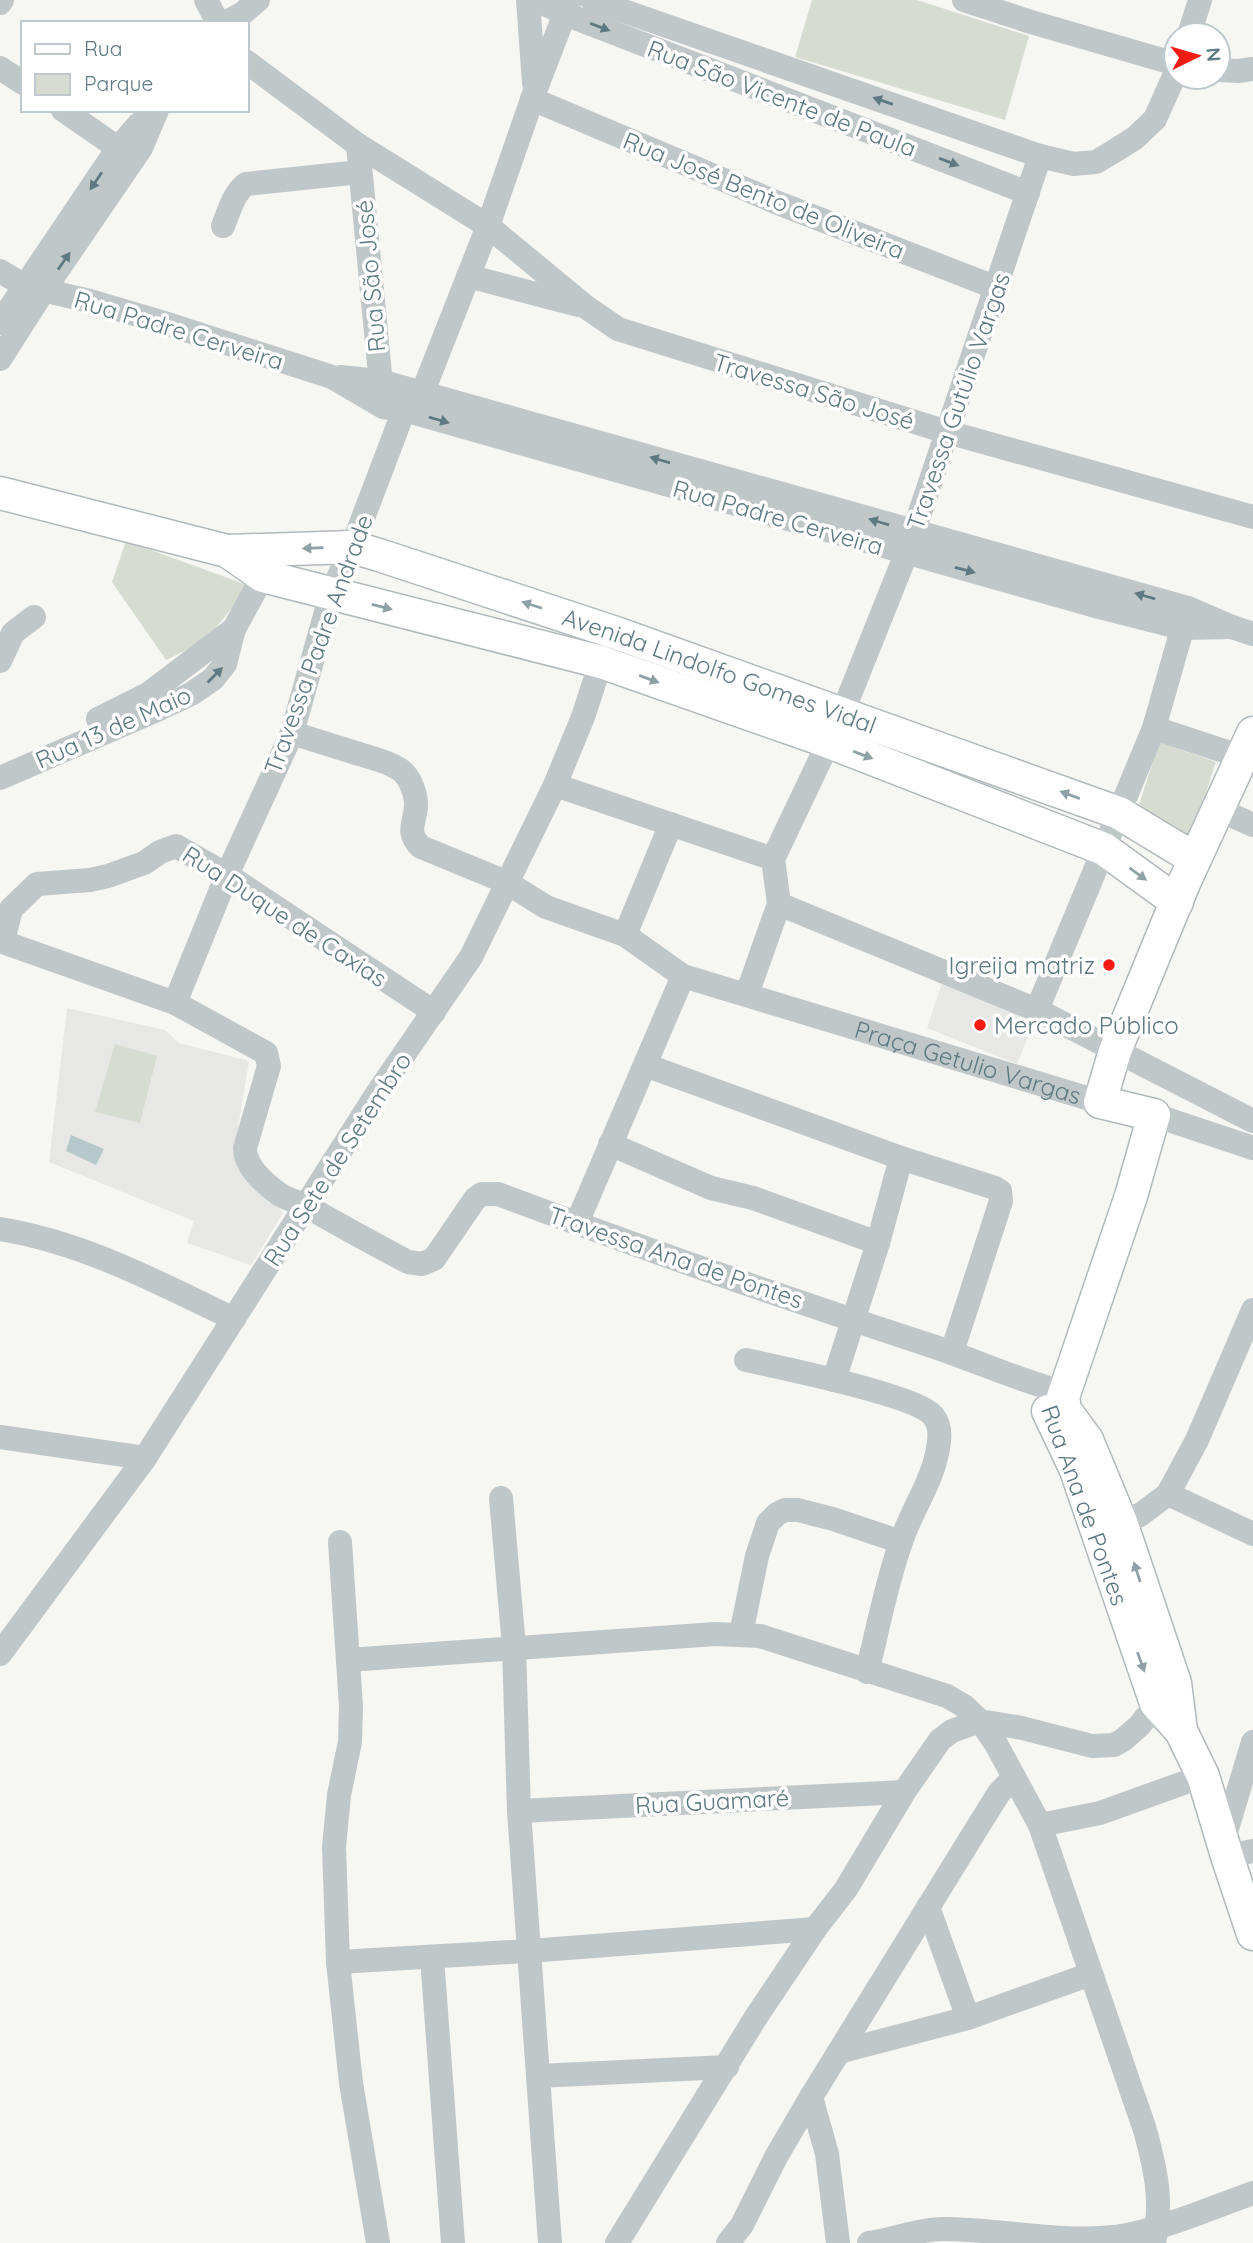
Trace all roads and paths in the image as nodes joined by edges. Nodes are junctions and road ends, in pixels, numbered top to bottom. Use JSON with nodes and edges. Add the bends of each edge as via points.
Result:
{"nodes":[{"id":1,"x":206,"y":0,"type":"edge"},
{"id":2,"x":258,"y":0,"type":"edge"},
{"id":3,"x":528,"y":0,"type":"edge"},
{"id":4,"x":537,"y":0,"type":"edge"},
{"id":5,"x":592,"y":0,"type":"edge"},
{"id":6,"x":964,"y":0,"type":"edge"},
{"id":7,"x":1200,"y":0,"type":"edge"},
{"id":8,"x":568,"y":7,"type":"edge"},
{"id":9,"x":217,"y":21,"type":"edge"},
{"id":10,"x":229,"y":21,"type":"edge"},
{"id":11,"x":1193,"y":21,"type":"edge"},
{"id":12,"x":1162,"y":60,"type":"edge"},
{"id":13,"x":248,"y":63,"type":"edge"},
{"id":14,"x":0,"y":68,"type":"edge"},
{"id":15,"x":1253,"y":69,"type":"edge"},
{"id":16,"x":1232,"y":70,"type":"edge"},
{"id":17,"x":21,"y":82,"type":"edge"},
{"id":18,"x":1168,"y":91,"type":"edge"},
{"id":19,"x":533,"y":95,"type":"junction"},
{"id":20,"x":66,"y":112,"type":"edge"},
{"id":21,"x":156,"y":112,"type":"edge"},
{"id":22,"x":157,"y":112,"type":"edge"},
{"id":23,"x":358,"y":145,"type":"junction"},
{"id":24,"x":118,"y":148,"type":"junction"},
{"id":25,"x":1040,"y":156,"type":"junction"},
{"id":26,"x":360,"y":172,"type":"junction"},
{"id":27,"x":1028,"y":193,"type":"junction"},
{"id":28,"x":223,"y":226,"type":"dead end"},
{"id":29,"x":488,"y":226,"type":"junction"},
{"id":30,"x":0,"y":271,"type":"edge"},
{"id":31,"x":468,"y":276,"type":"junction"},
{"id":32,"x":35,"y":288,"type":"junction"},
{"id":33,"x":997,"y":288,"type":"junction"},
{"id":34,"x":586,"y":307,"type":"junction"},
{"id":35,"x":0,"y":323,"type":"edge"},
{"id":36,"x":0,"y":359,"type":"edge"},
{"id":37,"x":332,"y":377,"type":"junction"},
{"id":38,"x":380,"y":381,"type":"junction"},
{"id":39,"x":403,"y":404,"type":"junction"},
{"id":40,"x":947,"y":432,"type":"junction"},
{"id":41,"x":0,"y":493,"type":"edge"},
{"id":42,"x":1253,"y":517,"type":"edge"},
{"id":43,"x":910,"y":543,"type":"junction"},
{"id":44,"x":352,"y":547,"type":"junction"},
{"id":45,"x":227,"y":551,"type":"junction"},
{"id":46,"x":263,"y":576,"type":"junction"},
{"id":47,"x":331,"y":594,"type":"junction"},
{"id":48,"x":34,"y":617,"type":"dead end"},
{"id":49,"x":1185,"y":618,"type":"junction"},
{"id":50,"x":1243,"y":630,"type":"edge"},
{"id":51,"x":616,"y":633,"type":"junction"},
{"id":52,"x":0,"y":661,"type":"edge"},
{"id":53,"x":601,"y":662,"type":"junction"},
{"id":54,"x":152,"y":702,"type":"junction"},
{"id":55,"x":842,"y":714,"type":"junction"},
{"id":56,"x":1154,"y":728,"type":"junction"},
{"id":57,"x":292,"y":733,"type":"junction"},
{"id":58,"x":829,"y":742,"type":"junction"},
{"id":59,"x":1247,"y":745,"type":"edge"},
{"id":60,"x":0,"y":761,"type":"edge"},
{"id":61,"x":0,"y":778,"type":"edge"},
{"id":62,"x":555,"y":785,"type":"junction"},
{"id":63,"x":1219,"y":809,"type":"junction"},
{"id":64,"x":1119,"y":813,"type":"junction"},
{"id":65,"x":671,"y":824,"type":"junction"},
{"id":66,"x":1253,"y":825,"type":"edge"},
{"id":67,"x":1104,"y":849,"type":"junction"},
{"id":68,"x":773,"y":859,"type":"junction"},
{"id":69,"x":1195,"y":859,"type":"junction"},
{"id":70,"x":227,"y":875,"type":"junction"},
{"id":71,"x":506,"y":883,"type":"junction"},
{"id":72,"x":1177,"y":902,"type":"junction"},
{"id":73,"x":779,"y":904,"type":"junction"},
{"id":74,"x":625,"y":935,"type":"junction"},
{"id":75,"x":1,"y":941,"type":"edge"},
{"id":76,"x":684,"y":976,"type":"junction"},
{"id":77,"x":747,"y":994,"type":"junction"},
{"id":78,"x":175,"y":1003,"type":"junction"},
{"id":79,"x":1037,"y":1010,"type":"junction"},
{"id":80,"x":434,"y":1012,"type":"junction"},
{"id":81,"x":1115,"y":1051,"type":"junction"},
{"id":82,"x":645,"y":1065,"type":"junction"},
{"id":83,"x":1100,"y":1101,"type":"junction"},
{"id":84,"x":1145,"y":1113,"type":"junction"},
{"id":85,"x":1253,"y":1121,"type":"edge"},
{"id":86,"x":610,"y":1144,"type":"junction"},
{"id":87,"x":1253,"y":1149,"type":"edge"},
{"id":88,"x":901,"y":1158,"type":"junction"},
{"id":89,"x":314,"y":1211,"type":"junction"},
{"id":90,"x":577,"y":1223,"type":"junction"},
{"id":91,"x":0,"y":1229,"type":"edge"},
{"id":92,"x":877,"y":1242,"type":"junction"},
{"id":93,"x":1253,"y":1310,"type":"edge"},
{"id":94,"x":234,"y":1319,"type":"junction"},
{"id":95,"x":853,"y":1320,"type":"junction"},
{"id":96,"x":952,"y":1352,"type":"junction"},
{"id":97,"x":746,"y":1360,"type":"dead end"},
{"id":98,"x":834,"y":1380,"type":"junction"},
{"id":99,"x":1054,"y":1389,"type":"junction"},
{"id":100,"x":0,"y":1437,"type":"edge"},
{"id":101,"x":145,"y":1458,"type":"junction"},
{"id":102,"x":1168,"y":1494,"type":"junction"},
{"id":103,"x":500,"y":1498,"type":"dead end"},
{"id":104,"x":1108,"y":1526,"type":"junction"},
{"id":105,"x":1253,"y":1534,"type":"edge"},
{"id":106,"x":340,"y":1542,"type":"dead end"},
{"id":107,"x":901,"y":1542,"type":"junction"},
{"id":108,"x":741,"y":1634,"type":"junction"},
{"id":109,"x":3,"y":1644,"type":"edge"},
{"id":110,"x":514,"y":1647,"type":"junction"},
{"id":111,"x":348,"y":1660,"type":"junction"},
{"id":112,"x":867,"y":1672,"type":"junction"},
{"id":113,"x":1165,"y":1693,"type":"junction"},
{"id":114,"x":980,"y":1721,"type":"junction"},
{"id":115,"x":1253,"y":1742,"type":"edge"},
{"id":116,"x":1203,"y":1776,"type":"junction"},
{"id":117,"x":1014,"y":1777,"type":"junction"},
{"id":118,"x":904,"y":1792,"type":"junction"},
{"id":119,"x":1242,"y":1809,"type":"edge"},
{"id":120,"x":519,"y":1811,"type":"junction"},
{"id":121,"x":1040,"y":1825,"type":"junction"},
{"id":122,"x":1234,"y":1850,"type":"edge"},
{"id":123,"x":928,"y":1907,"type":"junction"},
{"id":124,"x":815,"y":1929,"type":"junction"},
{"id":125,"x":1253,"y":1934,"type":"edge"},
{"id":126,"x":529,"y":1951,"type":"junction"},
{"id":127,"x":432,"y":1956,"type":"junction"},
{"id":128,"x":338,"y":1962,"type":"junction"},
{"id":129,"x":1091,"y":1974,"type":"junction"},
{"id":130,"x":968,"y":2018,"type":"junction"},
{"id":131,"x":839,"y":2052,"type":"junction"},
{"id":132,"x":727,"y":2067,"type":"junction"},
{"id":133,"x":538,"y":2076,"type":"junction"},
{"id":134,"x":811,"y":2096,"type":"junction"},
{"id":135,"x":1253,"y":2193,"type":"edge"},
{"id":136,"x":1156,"y":2235,"type":"edge"},
{"id":137,"x":972,"y":2237,"type":"edge"},
{"id":138,"x":1115,"y":2240,"type":"edge"},
{"id":139,"x":737,"y":2242,"type":"edge"},
{"id":140,"x":378,"y":2243,"type":"edge"},
{"id":141,"x":453,"y":2243,"type":"edge"},
{"id":142,"x":550,"y":2243,"type":"edge"},
{"id":143,"x":617,"y":2243,"type":"edge"},
{"id":144,"x":838,"y":2243,"type":"edge"},
{"id":145,"x":869,"y":2243,"type":"edge"}],
"edges":[{"from":1,"to":9,"type":"street"},
{"from":2,"to":10,"type":"street"},
{"from":3,"to":19,"type":"street","name":"Travessa Padre Andrade"},
{"from":4,"to":8,"type":"street","name":"Rua São Vicente de Paula"},
{"from":25,"to":5,"type":"street","name":"Rua São Vicente de Paula","one_way":true},
{"from":6,"to":12,"type":"street"},
{"from":7,"to":11,"type":"street"},
{"from":8,"to":19,"type":"street","name":"Travessa Padre Andrade"},
{"from":8,"to":27,"type":"street","name":"Rua São Vicente de Paula","one_way":true},
{"from":13,"to":23,"type":"street","name":"Travessa São José"},
{"from":14,"to":17,"type":"street"},
{"from":15,"to":16,"type":"street"},
{"from":18,"to":25,"type":"street","name":"Rua São Vicente de Paula","via":[[1156,119],[1096,162],[1074,164]]},
{"from":19,"to":29,"type":"street","name":"Travessa Padre Andrade"},
{"from":19,"to":33,"type":"street","name":"Rua José Bento de Oliveira","via":[[778,203]]},
{"from":20,"to":24,"type":"street"},
{"from":21,"to":24,"type":"street"},
{"from":32,"to":22,"type":"street","one_way":true,"via":[[141,148]]},
{"from":23,"to":26,"type":"street","name":"Rua São José"},
{"from":23,"to":29,"type":"street","name":"Travessa São José"},
{"from":24,"to":32,"type":"street","one_way":true},
{"from":25,"to":27,"type":"street","name":"Travessa Gutúlio Vargas"},
{"from":26,"to":28,"type":"street","via":[[246,184],[234,198]]},
{"from":26,"to":38,"type":"street","name":"Rua São José"},
{"from":27,"to":33,"type":"street","name":"Travessa Gutúlio Vargas"},
{"from":29,"to":31,"type":"street","name":"Travessa Padre Andrade"},
{"from":29,"to":34,"type":"street","name":"Travessa São José"},
{"from":30,"to":32,"type":"street","name":"Rua Padre Cerveira"},
{"from":31,"to":34,"type":"street"},
{"from":31,"to":39,"type":"street","name":"Travessa Padre Andrade"},
{"from":32,"to":35,"type":"street"},
{"from":32,"to":36,"type":"street"},
{"from":32,"to":37,"type":"street","name":"Rua Padre Cerveira","via":[[161,322]]},
{"from":33,"to":40,"type":"street","name":"Travessa Gutúlio Vargas"},
{"from":34,"to":40,"type":"street","name":"Travessa São José","via":[[618,329],[643,338]]},
{"from":37,"to":38,"type":"street","name":"Rua Padre Cerveira"},
{"from":37,"to":39,"type":"street","name":"Rua Padre Cerveira"},
{"from":38,"to":39,"type":"street","name":"Rua São José"},
{"from":38,"to":39,"type":"street","name":"Rua Padre Cerveira"},
{"from":39,"to":43,"type":"street","name":"Rua Padre Cerveira"},
{"from":39,"to":44,"type":"street","name":"Travessa Padre Andrade"},
{"from":40,"to":42,"type":"street","name":"Travessa São José"},
{"from":40,"to":43,"type":"street","name":"Travessa Gutúlio Vargas"},
{"from":41,"to":45,"type":"main road","name":"Avenida Lindolfo Gomes Vidal"},
{"from":43,"to":49,"type":"street","name":"Rua Padre Cerveira"},
{"from":43,"to":55,"type":"street","name":"Travessa Gutúlio Vargas"},
{"from":44,"to":45,"type":"main road","name":"Avenida Lindolfo Gomes Vidal","one_way":true},
{"from":44,"to":47,"type":"street","name":"Travessa Padre Andrade"},
{"from":51,"to":44,"type":"main road","name":"Avenida Lindolfo Gomes Vidal","one_way":true},
{"from":45,"to":46,"type":"main road","name":"Avenida Lindolfo Gomes Vidal"},
{"from":46,"to":47,"type":"main road","name":"Avenida Lindolfo Gomes Vidal"},
{"from":46,"to":54,"type":"street","name":"Rua 13 de Maio","via":[[234,629]]},
{"from":47,"to":53,"type":"main road","name":"Avenida Lindolfo Gomes Vidal","one_way":true},
{"from":47,"to":57,"type":"street","name":"Travessa Padre Andrade"},
{"from":48,"to":52,"type":"street","via":[[13,633]]},
{"from":49,"to":50,"type":"street","name":"Rua Padre Cerveira"},
{"from":49,"to":56,"type":"street"},
{"from":51,"to":53,"type":"street","name":"Rua Sete de Setembro"},
{"from":51,"to":55,"type":"main road","name":"Avenida Lindolfo Gomes Vidal"},
{"from":53,"to":58,"type":"main road","name":"Avenida Lindolfo Gomes Vidal","one_way":true},
{"from":53,"to":62,"type":"street","name":"Rua Sete de Setembro"},
{"from":54,"to":60,"type":"street","name":"Rua 13 de Maio","via":[[110,714]]},
{"from":54,"to":61,"type":"street","name":"Rua 13 de Maio"},
{"from":55,"to":58,"type":"street","name":"Travessa Gutúlio Vargas"},
{"from":64,"to":55,"type":"main road","name":"Avenida Lindolfo Gomes Vidal","one_way":true},
{"from":56,"to":59,"type":"street"},
{"from":56,"to":64,"type":"street"},
{"from":57,"to":70,"type":"street","name":"Travessa Padre Andrade"},
{"from":57,"to":71,"type":"street","name":"Praça Getulio Vargas","via":[[401,770],[416,799],[411,832],[415,841]]},
{"from":58,"to":67,"type":"main road","name":"Avenida Lindolfo Gomes Vidal","one_way":true},
{"from":58,"to":68,"type":"street","name":"Travessa Gutúlio Vargas"},
{"from":59,"to":63,"type":"main road"},
{"from":62,"to":65,"type":"street"},
{"from":62,"to":71,"type":"street","name":"Rua Sete de Setembro"},
{"from":63,"to":66,"type":"street"},
{"from":63,"to":69,"type":"main road"},
{"from":64,"to":67,"type":"street"},
{"from":64,"to":69,"type":"main road","name":"Avenida Lindolfo Gomes Vidal"},
{"from":65,"to":68,"type":"street"},
{"from":65,"to":74,"type":"street"},
{"from":67,"to":72,"type":"main road","name":"Avenida Lindolfo Gomes Vidal","one_way":true},
{"from":67,"to":79,"type":"street"},
{"from":68,"to":73,"type":"street"},
{"from":69,"to":72,"type":"main road"},
{"from":70,"to":75,"type":"street","name":"Rua Duque de Caxias","via":[[176,846],[108,876],[37,884],[11,909]]},
{"from":70,"to":78,"type":"street","name":"Travessa Padre Andrade"},
{"from":70,"to":80,"type":"street","name":"Rua Duque de Caxias"},
{"from":71,"to":74,"type":"street","name":"Praça Getulio Vargas","via":[[546,907]]},
{"from":71,"to":80,"type":"street","name":"Rua Sete de Setembro","via":[[471,957]]},
{"from":72,"to":81,"type":"main road"},
{"from":73,"to":77,"type":"street"},
{"from":73,"to":79,"type":"street"},
{"from":74,"to":76,"type":"street","name":"Praça Getulio Vargas"},
{"from":75,"to":78,"type":"street"},
{"from":76,"to":77,"type":"street","name":"Praça Getulio Vargas"},
{"from":76,"to":82,"type":"street"},
{"from":77,"to":83,"type":"street","name":"Praça Getulio Vargas"},
{"from":78,"to":89,"type":"street","via":[[266,1053],[269,1066],[245,1154],[265,1183]]},
{"from":79,"to":81,"type":"street"},
{"from":80,"to":89,"type":"street","name":"Rua Sete de Setembro","via":[[378,1092]]},
{"from":81,"to":83,"type":"main road"},
{"from":81,"to":85,"type":"street"},
{"from":82,"to":86,"type":"street"},
{"from":82,"to":88,"type":"street"},
{"from":83,"to":84,"type":"main road","name":"Praça Getulio Vargas"},
{"from":84,"to":87,"type":"street","name":"Praça Getulio Vargas"},
{"from":84,"to":99,"type":"main road","name":"Rua Ana de Pontes","via":[[1131,1196]]},
{"from":86,"to":90,"type":"street"},
{"from":86,"to":92,"type":"street","via":[[711,1188]]},
{"from":88,"to":92,"type":"street"},
{"from":88,"to":96,"type":"street","via":[[1000,1191],[1001,1201]]},
{"from":89,"to":90,"type":"street","name":"Travessa Ana de Pontes","via":[[414,1264],[434,1259],[482,1194],[499,1194]]},
{"from":89,"to":94,"type":"street","name":"Rua Sete de Setembro"},
{"from":90,"to":95,"type":"street","name":"Travessa Ana de Pontes"},
{"from":91,"to":94,"type":"street","via":[[75,1248]]},
{"from":92,"to":95,"type":"street"},
{"from":93,"to":102,"type":"street","via":[[1197,1440]]},
{"from":94,"to":101,"type":"street","name":"Rua Sete de Setembro"},
{"from":95,"to":96,"type":"street","name":"Travessa Ana de Pontes"},
{"from":95,"to":98,"type":"street"},
{"from":96,"to":99,"type":"street","name":"Travessa Ana de Pontes"},
{"from":97,"to":98,"type":"street"},
{"from":98,"to":107,"type":"street","via":[[916,1404],[934,1416],[940,1430],[931,1472]]},
{"from":99,"to":104,"type":"main road","name":"Rua Ana de Pontes","via":[[1087,1440]]},
{"from":100,"to":101,"type":"street"},
{"from":101,"to":109,"type":"street","name":"Rua Sete de Setembro"},
{"from":102,"to":104,"type":"street","via":[[1140,1516]]},
{"from":102,"to":105,"type":"street"},
{"from":103,"to":110,"type":"street"},
{"from":104,"to":113,"type":"main road","name":"Rua Ana de Pontes"},
{"from":106,"to":111,"type":"street"},
{"from":107,"to":108,"type":"street","via":[[797,1510],[776,1514],[768,1523],[757,1556]]},
{"from":107,"to":112,"type":"street"},
{"from":108,"to":110,"type":"street"},
{"from":108,"to":112,"type":"street","via":[[760,1636]]},
{"from":110,"to":111,"type":"street"},
{"from":110,"to":120,"type":"street"},
{"from":111,"to":128,"type":"street","via":[[350,1742],[334,1847]]},
{"from":112,"to":114,"type":"street","via":[[947,1696]]},
{"from":113,"to":114,"type":"street","via":[[1139,1726],[1114,1745],[1085,1745]]},
{"from":113,"to":116,"type":"main road","name":"Rua Ana de Pontes"},
{"from":114,"to":117,"type":"street"},
{"from":114,"to":118,"type":"street","via":[[940,1740]]},
{"from":115,"to":119,"type":"street"},
{"from":116,"to":121,"type":"street","via":[[1100,1813]]},
{"from":116,"to":122,"type":"main road","name":"Rua Ana de Pontes"},
{"from":117,"to":121,"type":"street"},
{"from":117,"to":123,"type":"street","via":[[999,1793]]},
{"from":118,"to":120,"type":"street","name":"Rua Guamaré"},
{"from":118,"to":124,"type":"street","via":[[846,1889]]},
{"from":119,"to":122,"type":"street"},
{"from":120,"to":126,"type":"street"},
{"from":121,"to":129,"type":"street"},
{"from":122,"to":125,"type":"main road","name":"Rua Ana de Pontes"},
{"from":123,"to":130,"type":"street"},
{"from":123,"to":131,"type":"street"},
{"from":124,"to":126,"type":"street"},
{"from":124,"to":132,"type":"street"},
{"from":126,"to":127,"type":"street"},
{"from":126,"to":133,"type":"street"},
{"from":127,"to":128,"type":"street"},
{"from":127,"to":141,"type":"street"},
{"from":128,"to":140,"type":"street","via":[[351,2083]]},
{"from":129,"to":130,"type":"street"},
{"from":129,"to":136,"type":"street","via":[[1146,2130],[1160,2207]]},
{"from":130,"to":131,"type":"street"},
{"from":131,"to":134,"type":"street"},
{"from":132,"to":133,"type":"street"},
{"from":132,"to":143,"type":"street"},
{"from":133,"to":142,"type":"street"},
{"from":134,"to":139,"type":"street","via":[[776,2157]]},
{"from":134,"to":144,"type":"street","via":[[827,2154]]},
{"from":135,"to":136,"type":"street"},
{"from":136,"to":138,"type":"street"},
{"from":137,"to":138,"type":"street"},
{"from":137,"to":145,"type":"street","via":[[940,2229]]}]}
